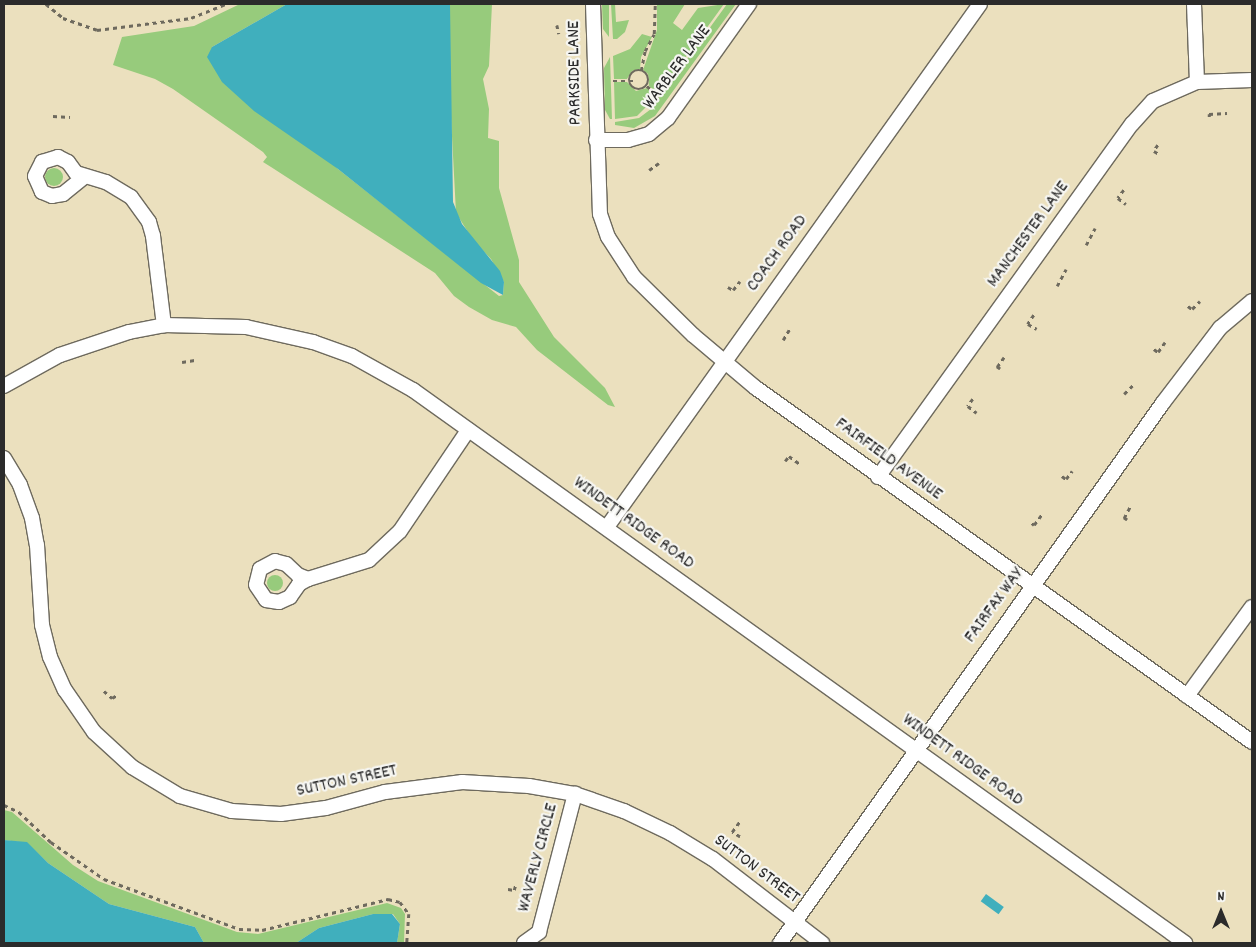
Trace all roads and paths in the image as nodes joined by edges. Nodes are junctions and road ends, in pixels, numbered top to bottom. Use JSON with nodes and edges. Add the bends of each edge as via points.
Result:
{"nodes":[{"id":1,"x":46,"y":4,"type":"edge"},
{"id":2,"x":225,"y":4,"type":"edge"},
{"id":3,"x":593,"y":4,"type":"edge"},
{"id":4,"x":655,"y":4,"type":"edge"},
{"id":5,"x":749,"y":4,"type":"edge"},
{"id":6,"x":980,"y":4,"type":"edge"},
{"id":7,"x":1194,"y":4,"type":"edge"},
{"id":8,"x":557,"y":25,"type":"dead end"},
{"id":9,"x":558,"y":34,"type":"dead end"},
{"id":10,"x":641,"y":71,"type":"junction"},
{"id":11,"x":1252,"y":80,"type":"edge"},
{"id":12,"x":612,"y":81,"type":"dead end"},
{"id":13,"x":629,"y":81,"type":"junction"},
{"id":14,"x":634,"y":81,"type":"dead end"},
{"id":15,"x":1197,"y":82,"type":"junction"},
{"id":16,"x":647,"y":86,"type":"junction"},
{"id":17,"x":659,"y":96,"type":"dead end"},
{"id":18,"x":1226,"y":113,"type":"dead end"},
{"id":19,"x":53,"y":116,"type":"dead end"},
{"id":20,"x":70,"y":117,"type":"dead end"},
{"id":21,"x":1209,"y":117,"type":"dead end"},
{"id":22,"x":596,"y":140,"type":"junction"},
{"id":23,"x":1158,"y":145,"type":"dead end"},
{"id":24,"x":1159,"y":154,"type":"dead end"},
{"id":25,"x":659,"y":163,"type":"dead end"},
{"id":26,"x":649,"y":170,"type":"dead end"},
{"id":27,"x":84,"y":177,"type":"dead end"},
{"id":28,"x":1124,"y":190,"type":"dead end"},
{"id":29,"x":1126,"y":204,"type":"dead end"},
{"id":30,"x":1095,"y":228,"type":"dead end"},
{"id":31,"x":1086,"y":245,"type":"dead end"},
{"id":32,"x":1066,"y":269,"type":"dead end"},
{"id":33,"x":740,"y":281,"type":"dead end"},
{"id":34,"x":728,"y":286,"type":"dead end"},
{"id":35,"x":1057,"y":286,"type":"dead end"},
{"id":36,"x":1200,"y":301,"type":"dead end"},
{"id":37,"x":1252,"y":301,"type":"edge"},
{"id":38,"x":1188,"y":306,"type":"dead end"},
{"id":39,"x":1034,"y":315,"type":"dead end"},
{"id":40,"x":164,"y":325,"type":"junction"},
{"id":41,"x":1037,"y":329,"type":"dead end"},
{"id":42,"x":789,"y":330,"type":"dead end"},
{"id":43,"x":783,"y":340,"type":"dead end"},
{"id":44,"x":1165,"y":342,"type":"dead end"},
{"id":45,"x":1154,"y":349,"type":"dead end"},
{"id":46,"x":1004,"y":357,"type":"dead end"},
{"id":47,"x":195,"y":360,"type":"dead end"},
{"id":48,"x":182,"y":362,"type":"dead end"},
{"id":49,"x":724,"y":362,"type":"junction"},
{"id":50,"x":1000,"y":369,"type":"dead end"},
{"id":51,"x":1133,"y":385,"type":"dead end"},
{"id":52,"x":4,"y":386,"type":"edge"},
{"id":53,"x":1124,"y":394,"type":"dead end"},
{"id":54,"x":973,"y":398,"type":"dead end"},
{"id":55,"x":977,"y":413,"type":"dead end"},
{"id":56,"x":468,"y":430,"type":"junction"},
{"id":57,"x":4,"y":458,"type":"edge"},
{"id":58,"x":785,"y":461,"type":"dead end"},
{"id":59,"x":800,"y":464,"type":"dead end"},
{"id":60,"x":1072,"y":472,"type":"dead end"},
{"id":61,"x":1062,"y":476,"type":"dead end"},
{"id":62,"x":878,"y":477,"type":"junction"},
{"id":63,"x":1131,"y":505,"type":"dead end"},
{"id":64,"x":1042,"y":514,"type":"dead end"},
{"id":65,"x":1127,"y":520,"type":"dead end"},
{"id":66,"x":1032,"y":523,"type":"dead end"},
{"id":67,"x":607,"y":527,"type":"junction"},
{"id":68,"x":308,"y":579,"type":"dead end"},
{"id":69,"x":1032,"y":587,"type":"junction"},
{"id":70,"x":1252,"y":607,"type":"edge"},
{"id":71,"x":104,"y":691,"type":"dead end"},
{"id":72,"x":117,"y":695,"type":"dead end"},
{"id":73,"x":1188,"y":696,"type":"junction"},
{"id":74,"x":1252,"y":742,"type":"edge"},
{"id":75,"x":915,"y":750,"type":"junction"},
{"id":76,"x":575,"y":794,"type":"junction"},
{"id":77,"x":4,"y":805,"type":"edge"},
{"id":78,"x":740,"y":821,"type":"dead end"},
{"id":79,"x":740,"y":837,"type":"dead end"},
{"id":80,"x":516,"y":882,"type":"dead end"},
{"id":81,"x":508,"y":889,"type":"dead end"},
{"id":82,"x":793,"y":921,"type":"junction"},
{"id":83,"x":540,"y":938,"type":"edge"},
{"id":84,"x":407,"y":943,"type":"edge"},
{"id":85,"x":524,"y":943,"type":"edge"},
{"id":86,"x":780,"y":943,"type":"edge"},
{"id":87,"x":822,"y":943,"type":"edge"},
{"id":88,"x":1185,"y":943,"type":"edge"}],
"edges":[{"from":1,"to":2,"type":"path","via":[[63,18],[96,30],[191,18]]},
{"from":3,"to":22,"type":"street","name":"PARKSIDE LANE"},
{"from":4,"to":10,"type":"path","via":[[657,22]]},
{"from":5,"to":22,"type":"street","name":"WARBLER LANE","via":[[668,118],[649,134],[628,140]]},
{"from":6,"to":49,"type":"street","name":"COACH ROAD"},
{"from":7,"to":15,"type":"street"},
{"from":8,"to":9,"type":"path"},
{"from":10,"to":13,"type":"path","via":[[632,73]]},
{"from":10,"to":16,"type":"path","via":[[648,79]]},
{"from":11,"to":15,"type":"street","name":"MANCHESTER LANE"},
{"from":12,"to":13,"type":"path"},
{"from":13,"to":14,"type":"path"},
{"from":13,"to":16,"type":"path","via":[[634,89]]},
{"from":15,"to":62,"type":"street","name":"MANCHESTER LANE","via":[[1152,101],[1132,124]]},
{"from":16,"to":17,"type":"path"},
{"from":18,"to":21,"type":"path","via":[[1209,114]]},
{"from":19,"to":20,"type":"path"},
{"from":22,"to":49,"type":"street","name":"FAIRFIELD AVENUE","via":[[600,214],[619,258],[692,335]]},
{"from":23,"to":24,"type":"path","via":[[1154,150]]},
{"from":25,"to":26,"type":"path"},
{"from":27,"to":40,"type":"street","via":[[120,188],[131,197],[149,222]]},
{"from":28,"to":29,"type":"path","via":[[1118,198]]},
{"from":30,"to":31,"type":"path"},
{"from":32,"to":35,"type":"path"},
{"from":33,"to":34,"type":"path","via":[[734,290]]},
{"from":36,"to":38,"type":"path","via":[[1192,309]]},
{"from":37,"to":69,"type":"street","name":"FAIRFAX WAY","via":[[1220,328],[1193,362]]},
{"from":39,"to":41,"type":"path","via":[[1028,324]]},
{"from":40,"to":52,"type":"street","name":"WINDETT RIDGE ROAD","via":[[129,332],[60,355]]},
{"from":40,"to":56,"type":"street","name":"WINDETT RIDGE ROAD","via":[[246,327],[313,342],[383,371]]},
{"from":42,"to":43,"type":"path"},
{"from":44,"to":45,"type":"path","via":[[1158,352]]},
{"from":46,"to":50,"type":"path","via":[[997,367]]},
{"from":47,"to":48,"type":"path"},
{"from":49,"to":62,"type":"street","name":"FAIRFIELD AVENUE"},
{"from":49,"to":67,"type":"street","name":"COACH ROAD"},
{"from":51,"to":53,"type":"path"},
{"from":54,"to":55,"type":"path","via":[[968,406]]},
{"from":56,"to":67,"type":"street","name":"WINDETT RIDGE ROAD"},
{"from":56,"to":68,"type":"street","via":[[394,537],[369,560]]},
{"from":57,"to":76,"type":"street","name":"SUTTON STREET","via":[[20,484],[32,518],[42,625],[50,657],[65,690],[94,732],[126,761],[180,796],[232,811],[281,814],[326,808],[385,792],[462,782],[529,786]]},
{"from":58,"to":59,"type":"path","via":[[789,456]]},
{"from":60,"to":61,"type":"path","via":[[1066,479]]},
{"from":62,"to":69,"type":"street","name":"FAIRFIELD AVENUE"},
{"from":63,"to":65,"type":"path","via":[[1124,518]]},
{"from":64,"to":66,"type":"path","via":[[1034,525]]},
{"from":67,"to":75,"type":"street","name":"WINDETT RIDGE ROAD"},
{"from":69,"to":73,"type":"street","name":"FAIRFIELD AVENUE"},
{"from":69,"to":75,"type":"street","name":"FAIRFAX WAY"},
{"from":70,"to":73,"type":"street"},
{"from":71,"to":72,"type":"path","via":[[112,698]]},
{"from":73,"to":74,"type":"street","name":"FAIRFIELD AVENUE"},
{"from":75,"to":82,"type":"street","name":"FAIRFAX WAY"},
{"from":75,"to":88,"type":"street","name":"WINDETT RIDGE ROAD"},
{"from":76,"to":82,"type":"street","name":"SUTTON STREET","via":[[670,832],[713,859]]},
{"from":76,"to":83,"type":"street","name":"WAVERLY CIRCLE"},
{"from":77,"to":84,"type":"path","via":[[19,812],[51,842],[104,879],[239,930],[262,930],[388,900],[400,902],[409,914]]},
{"from":78,"to":79,"type":"path","via":[[732,832]]},
{"from":80,"to":81,"type":"path","via":[[514,890]]},
{"from":82,"to":86,"type":"street","name":"FAIRFAX WAY"},
{"from":82,"to":87,"type":"street","name":"SUTTON STREET"},
{"from":83,"to":85,"type":"street","name":"WAVERLY CIRCLE"}]}
